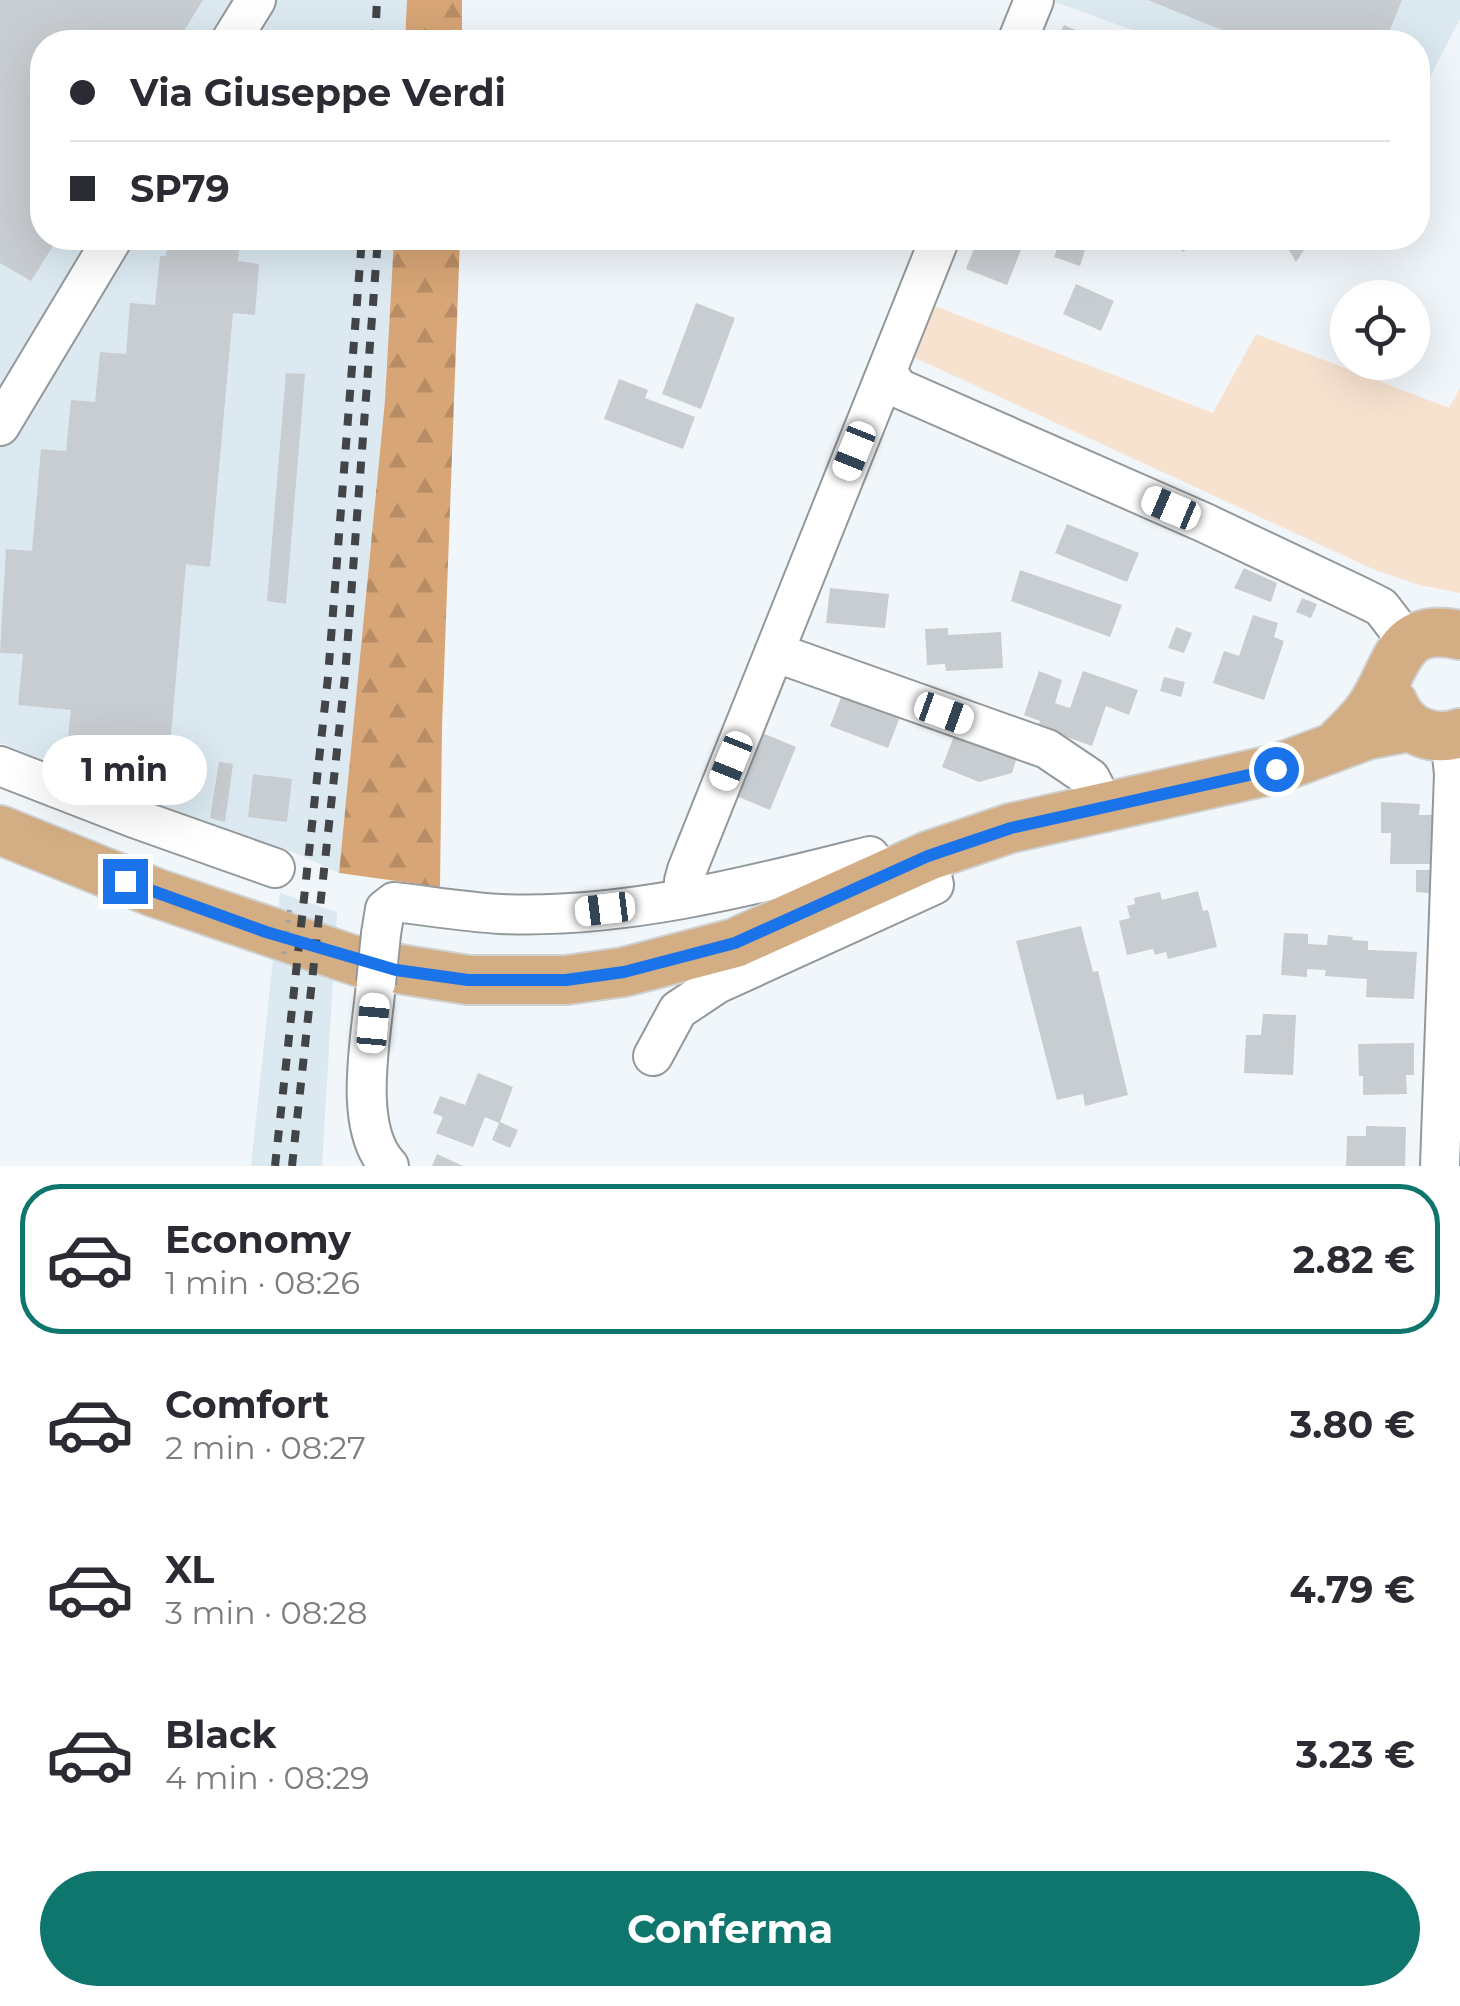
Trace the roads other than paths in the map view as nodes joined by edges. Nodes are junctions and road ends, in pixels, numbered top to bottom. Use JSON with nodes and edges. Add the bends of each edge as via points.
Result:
{"nodes":[{"id":1,"x":256,"y":0,"type":"edge"},
{"id":2,"x":1034,"y":0,"type":"edge"},
{"id":3,"x":237,"y":30,"type":"edge"},
{"id":4,"x":1023,"y":30,"type":"edge"},
{"id":5,"x":106,"y":250,"type":"edge"},
{"id":6,"x":935,"y":250,"type":"edge"},
{"id":7,"x":886,"y":371,"type":"junction"},
{"id":8,"x":0,"y":426,"type":"edge"},
{"id":9,"x":1460,"y":635,"type":"edge"},
{"id":10,"x":774,"y":652,"type":"junction"},
{"id":11,"x":1398,"y":659,"type":"junction"},
{"id":12,"x":1440,"y":732,"type":"edge"},
{"id":13,"x":1337,"y":745,"type":"junction"},
{"id":14,"x":0,"y":766,"type":"edge"},
{"id":15,"x":1104,"y":805,"type":"junction"},
{"id":16,"x":0,"y":830,"type":"edge"},
{"id":17,"x":928,"y":856,"type":"junction"},
{"id":18,"x":276,"y":868,"type":"dead end"},
{"id":19,"x":862,"y":872,"type":"junction"},
{"id":20,"x":686,"y":898,"type":"junction"},
{"id":21,"x":653,"y":1056,"type":"dead end"},
{"id":22,"x":1447,"y":1145,"type":"edge"},
{"id":23,"x":389,"y":1166,"type":"edge"}],
"edges":[{"from":1,"to":3,"type":"street"},
{"from":2,"to":4,"type":"street"},
{"from":5,"to":8,"type":"street"},
{"from":6,"to":7,"type":"street"},
{"from":7,"to":10,"type":"street"},
{"from":7,"to":11,"type":"street","via":[[898,388],[1205,522],[1381,608]]},
{"from":9,"to":11,"type":"main road","via":[[1428,633]]},
{"from":10,"to":15,"type":"street","via":[[1047,749],[1090,778]]},
{"from":10,"to":20,"type":"street","via":[[687,870]]},
{"from":11,"to":12,"type":"main road","via":[[1389,695],[1396,713]]},
{"from":11,"to":13,"type":"main road","via":[[1369,710]]},
{"from":12,"to":13,"type":"main road","via":[[1386,730]]},
{"from":12,"to":22,"type":"street","via":[[1454,774]]},
{"from":13,"to":15,"type":"main road","via":[[1276,769]]},
{"from":14,"to":18,"type":"street"},
{"from":15,"to":17,"type":"main road"},
{"from":16,"to":19,"type":"main road","via":[[156,894],[330,952],[468,980],[566,980],[680,959],[735,943]]},
{"from":17,"to":19,"type":"main road"},
{"from":17,"to":21,"type":"street","via":[[934,885],[716,984],[678,1010]]},
{"from":19,"to":20,"type":"street","via":[[794,875]]},
{"from":20,"to":23,"type":"street","bridge":true,"via":[[578,912],[388,918],[366,1116]]}]}
